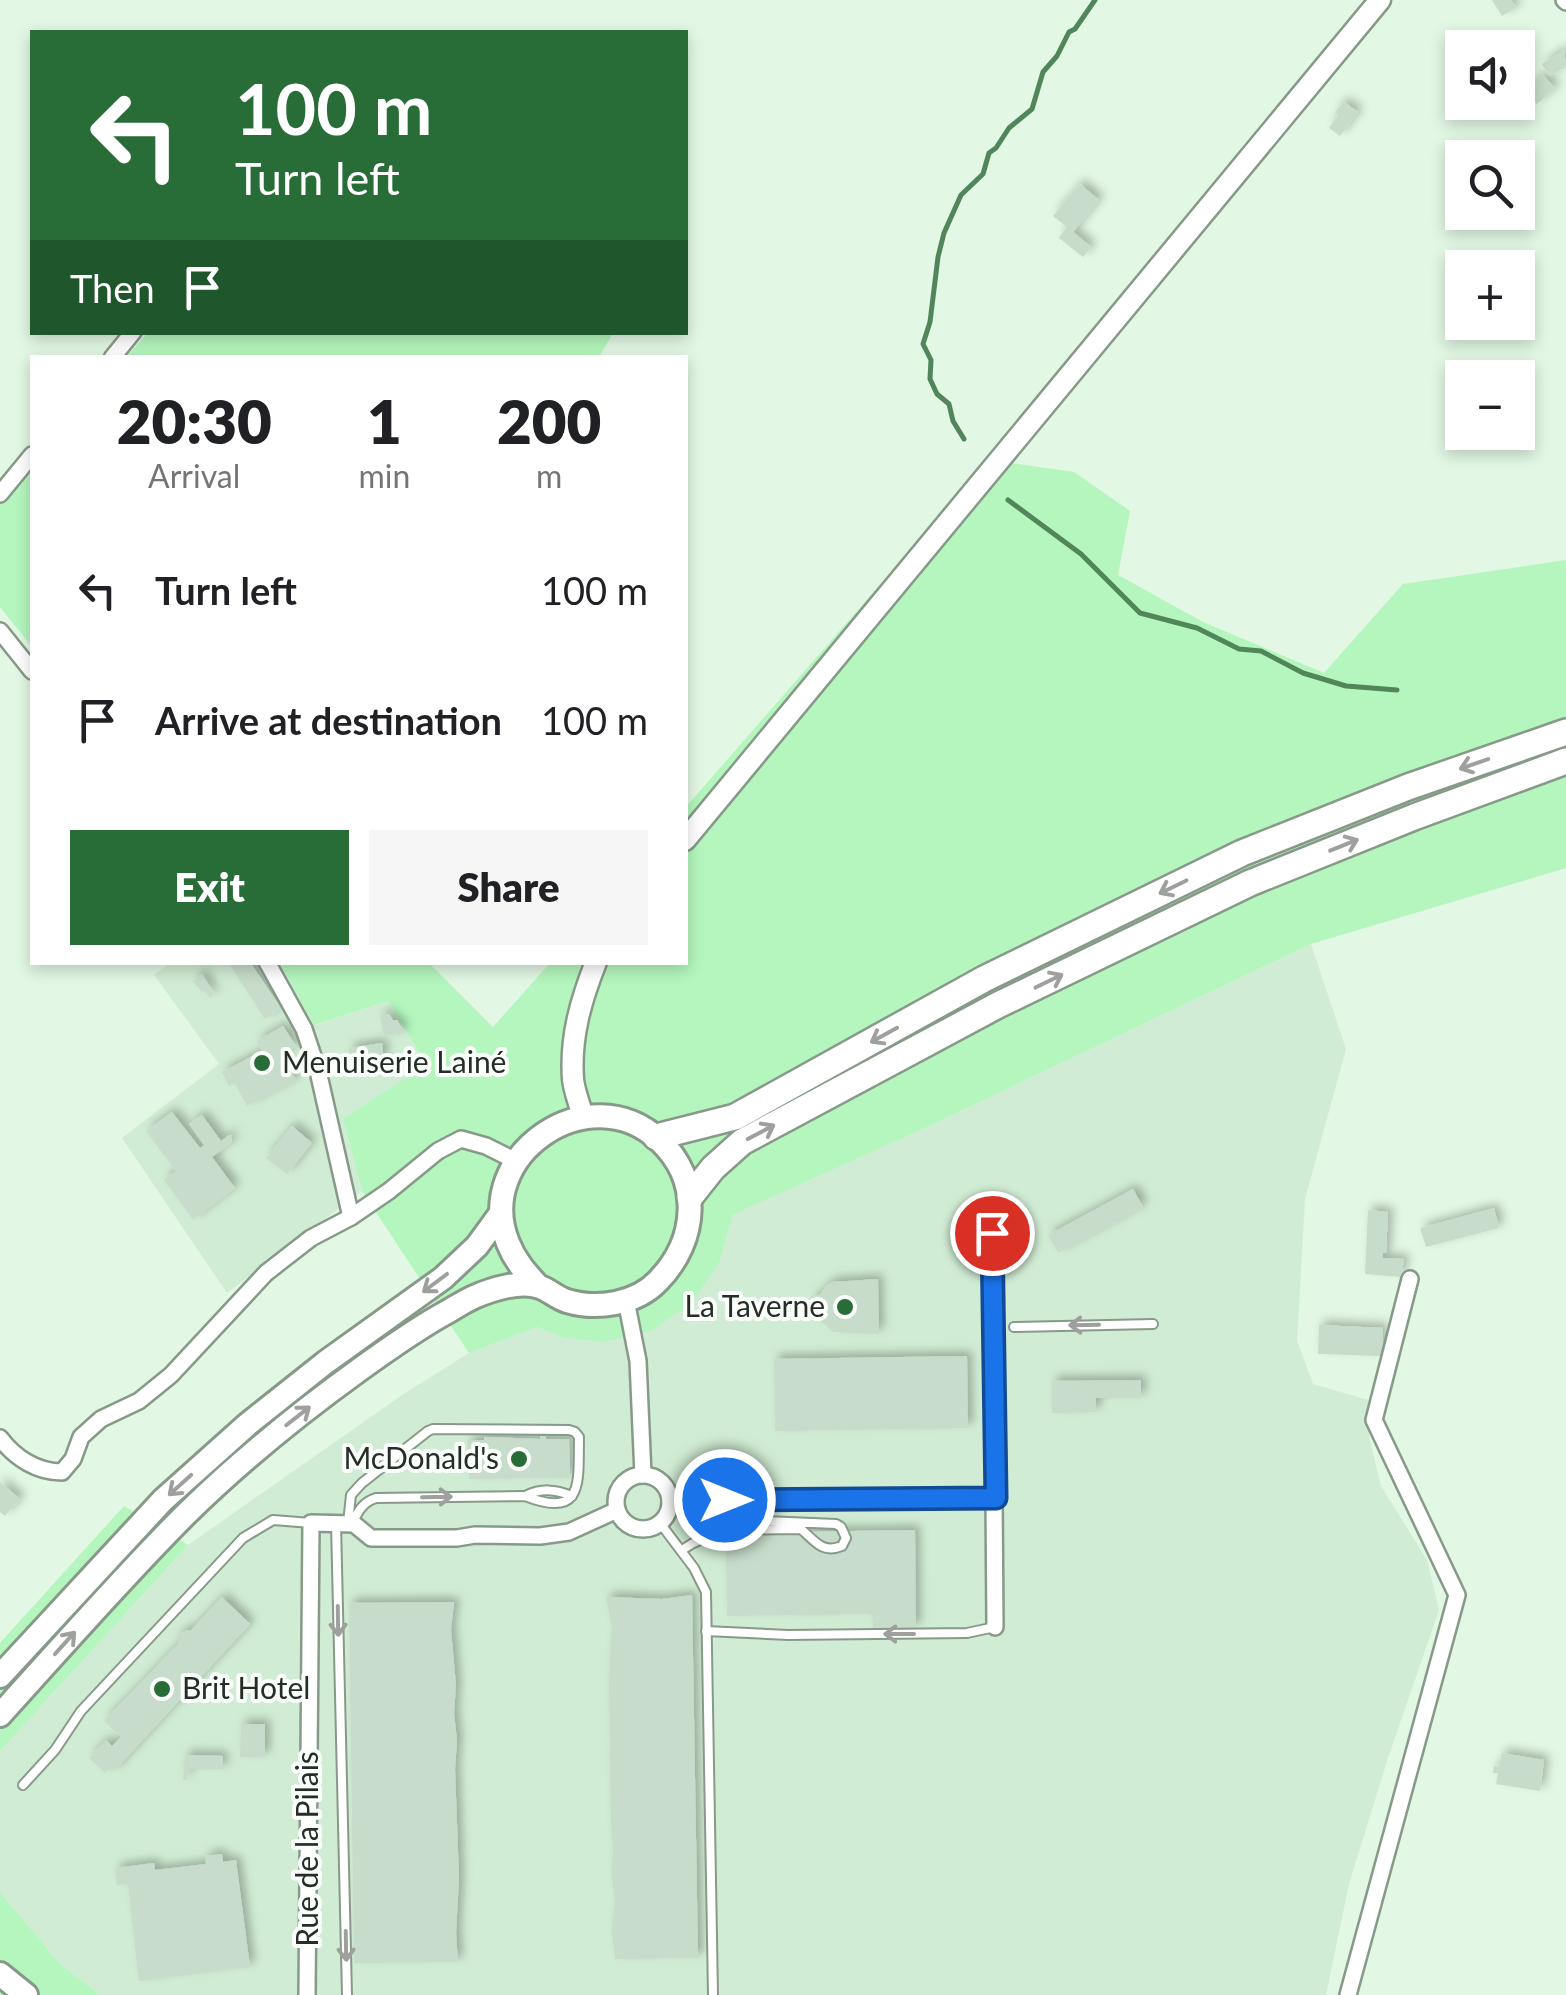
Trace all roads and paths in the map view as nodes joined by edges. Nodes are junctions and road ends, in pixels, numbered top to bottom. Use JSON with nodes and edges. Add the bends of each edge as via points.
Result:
{"nodes":[{"id":1,"x":1380,"y":0,"type":"edge"},
{"id":2,"x":131,"y":335,"type":"edge"},
{"id":3,"x":114,"y":355,"type":"edge"},
{"id":4,"x":30,"y":457,"type":"edge"},
{"id":5,"x":0,"y":494,"type":"edge"},
{"id":6,"x":0,"y":632,"type":"edge"},
{"id":7,"x":30,"y":668,"type":"edge"},
{"id":8,"x":1566,"y":732,"type":"edge"},
{"id":9,"x":1566,"y":762,"type":"edge"},
{"id":10,"x":688,"y":836,"type":"edge"},
{"id":11,"x":268,"y":965,"type":"edge"},
{"id":12,"x":595,"y":965,"type":"edge"},
{"id":13,"x":583,"y":1117,"type":"junction"},
{"id":14,"x":656,"y":1137,"type":"junction"},
{"id":15,"x":516,"y":1161,"type":"junction"},
{"id":16,"x":690,"y":1197,"type":"junction"},
{"id":17,"x":502,"y":1213,"type":"junction"},
{"id":18,"x":351,"y":1217,"type":"junction"},
{"id":19,"x":992,"y":1233,"type":"dead end"},
{"id":20,"x":1410,"y":1279,"type":"dead end"},
{"id":21,"x":538,"y":1286,"type":"junction"},
{"id":22,"x":626,"y":1300,"type":"junction"},
{"id":23,"x":1153,"y":1324,"type":"dead end"},
{"id":24,"x":1014,"y":1327,"type":"dead end"},
{"id":25,"x":0,"y":1439,"type":"edge"},
{"id":26,"x":643,"y":1476,"type":"junction"},
{"id":27,"x":996,"y":1498,"type":"junction"},
{"id":28,"x":670,"y":1500,"type":"junction"},
{"id":29,"x":725,"y":1500,"type":"junction"},
{"id":30,"x":617,"y":1510,"type":"junction"},
{"id":31,"x":660,"y":1522,"type":"junction"},
{"id":32,"x":311,"y":1524,"type":"junction"},
{"id":33,"x":345,"y":1524,"type":"junction"},
{"id":34,"x":682,"y":1550,"type":"junction"},
{"id":35,"x":995,"y":1627,"type":"joint"},
{"id":36,"x":706,"y":1631,"type":"junction"},
{"id":37,"x":0,"y":1676,"type":"edge"},
{"id":38,"x":0,"y":1715,"type":"edge"},
{"id":39,"x":23,"y":1785,"type":"dead end"},
{"id":40,"x":0,"y":1974,"type":"edge"},
{"id":41,"x":26,"y":1995,"type":"edge"},
{"id":42,"x":306,"y":1995,"type":"edge"},
{"id":43,"x":348,"y":1995,"type":"edge"},
{"id":44,"x":713,"y":1995,"type":"edge"},
{"id":45,"x":1348,"y":1995,"type":"edge"}],
"edges":[{"from":1,"to":10,"type":"main road"},
{"from":2,"to":3,"type":"street"},
{"from":4,"to":5,"type":"street"},
{"from":6,"to":7,"type":"street"},
{"from":8,"to":14,"type":"highway","one_way":true,"via":[[1242,853],[984,979],[735,1117]]},
{"from":16,"to":9,"type":"highway","one_way":true,"via":[[742,1142],[1016,996],[1250,882]]},
{"from":11,"to":18,"type":"street","via":[[314,1057]]},
{"from":12,"to":13,"type":"main road","via":[[574,1036],[573,1081]]},
{"from":13,"to":14,"type":"main road","via":[[608,1117]]},
{"from":13,"to":15,"type":"main road","via":[[556,1125]]},
{"from":14,"to":16,"type":"main road","via":[[672,1154]]},
{"from":15,"to":17,"type":"main road"},
{"from":15,"to":18,"type":"street","via":[[461,1138]]},
{"from":16,"to":22,"type":"main road","via":[[689,1230],[677,1260],[655,1285]]},
{"from":17,"to":21,"type":"main road","via":[[506,1240]]},
{"from":17,"to":37,"type":"main road","one_way":true,"via":[[443,1278],[326,1362],[163,1500]]},
{"from":18,"to":25,"type":"street","via":[[311,1238],[139,1401],[101,1419],[62,1472],[46,1472]]},
{"from":19,"to":27,"type":"street"},
{"from":20,"to":45,"type":"street","via":[[1374,1420],[1457,1596]]},
{"from":21,"to":22,"type":"main road","via":[[596,1306]]},
{"from":38,"to":21,"type":"main road","one_way":true,"via":[[186,1514],[272,1436],[406,1335],[474,1297]]},
{"from":22,"to":26,"type":"street","via":[[638,1362]]},
{"from":23,"to":24,"type":"lane","one_way":true},
{"from":26,"to":28,"type":"street","via":[[658,1480]]},
{"from":26,"to":30,"type":"street","via":[[621,1486]]},
{"from":27,"to":29,"type":"street"},
{"from":27,"to":35,"type":"street"},
{"from":28,"to":29,"type":"street"},
{"from":28,"to":31,"type":"street"},
{"from":29,"to":34,"type":"lane","via":[[765,1521],[836,1524],[846,1538],[833,1550],[800,1530],[736,1530]]},
{"from":30,"to":31,"type":"street","via":[[638,1529]]},
{"from":30,"to":33,"type":"street","via":[[568,1532],[540,1536],[371,1538]]},
{"from":31,"to":34,"type":"lane"},
{"from":32,"to":33,"type":"street"},
{"from":32,"to":39,"type":"lane","via":[[273,1520],[243,1538],[80,1711]]},
{"from":32,"to":42,"type":"street","name":"Rue de la Pilais"},
{"from":33,"to":33,"type":"lane","one_way":true,"via":[[376,1498],[525,1496],[563,1504],[578,1488],[579,1438],[568,1430],[433,1429],[362,1484]]},
{"from":33,"to":43,"type":"lane","one_way":true},
{"from":34,"to":36,"type":"lane","via":[[706,1592]]},
{"from":35,"to":36,"type":"lane","one_way":true,"via":[[967,1633]]},
{"from":36,"to":44,"type":"lane"},
{"from":40,"to":41,"type":"main road"}]}
